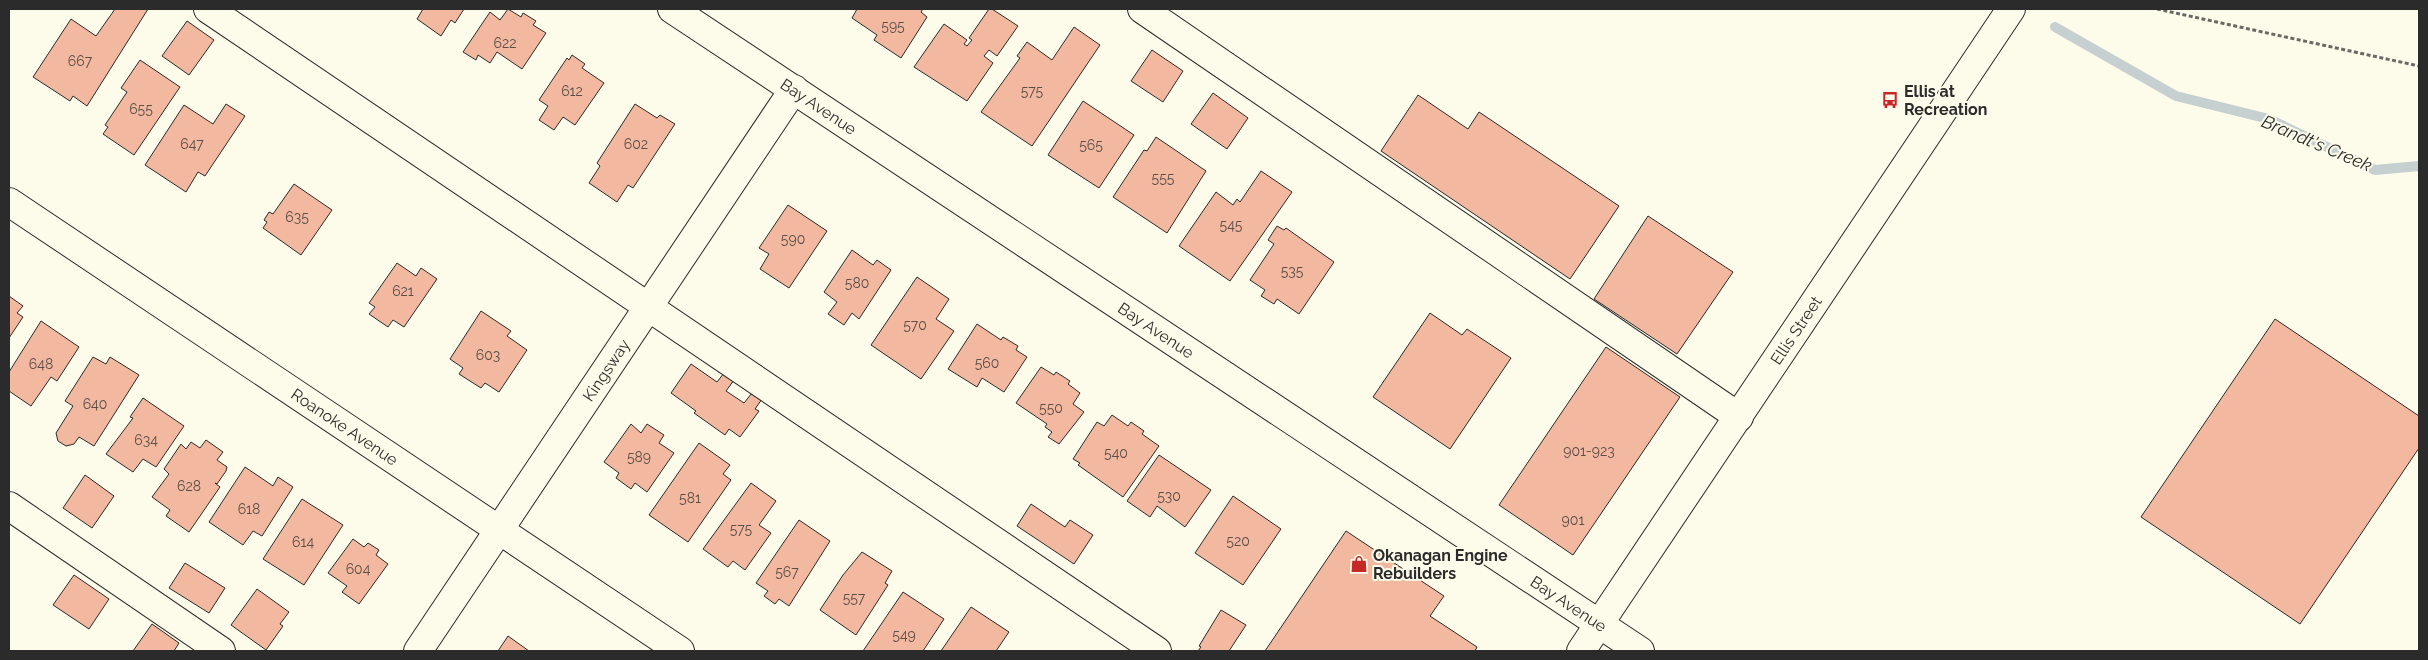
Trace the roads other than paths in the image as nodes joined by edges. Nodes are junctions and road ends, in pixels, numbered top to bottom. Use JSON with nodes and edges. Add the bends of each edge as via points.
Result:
{"nodes":[{"id":1,"x":208,"y":9,"type":"edge"},
{"id":2,"x":672,"y":9,"type":"edge"},
{"id":3,"x":1142,"y":9,"type":"edge"},
{"id":4,"x":2011,"y":9,"type":"edge"},
{"id":5,"x":794,"y":89,"type":"junction"},
{"id":6,"x":9,"y":202,"type":"edge"},
{"id":7,"x":648,"y":306,"type":"junction"},
{"id":8,"x":1739,"y":417,"type":"junction"},
{"id":9,"x":9,"y":506,"type":"edge"},
{"id":10,"x":498,"y":530,"type":"junction"},
{"id":11,"x":1600,"y":623,"type":"junction"},
{"id":12,"x":221,"y":651,"type":"edge"},
{"id":13,"x":418,"y":651,"type":"edge"},
{"id":14,"x":680,"y":651,"type":"edge"},
{"id":15,"x":1157,"y":651,"type":"edge"},
{"id":16,"x":1581,"y":651,"type":"edge"},
{"id":17,"x":1640,"y":651,"type":"edge"}],
"edges":[{"from":1,"to":7,"type":"street"},
{"from":2,"to":5,"type":"street","name":"Bay Avenue"},
{"from":3,"to":8,"type":"street"},
{"from":4,"to":8,"type":"street","name":"Ellis Street"},
{"from":5,"to":7,"type":"street","name":"Kingsway"},
{"from":5,"to":11,"type":"street","name":"Bay Avenue"},
{"from":6,"to":10,"type":"street","name":"Roanoke Avenue"},
{"from":7,"to":10,"type":"street","name":"Kingsway"},
{"from":7,"to":15,"type":"street"},
{"from":8,"to":11,"type":"street","name":"Ellis Street"},
{"from":9,"to":12,"type":"street"},
{"from":10,"to":13,"type":"street","name":"Kingsway"},
{"from":10,"to":14,"type":"street","name":"Roanoke Avenue"},
{"from":11,"to":16,"type":"street","name":"Ellis Street"},
{"from":11,"to":17,"type":"street","name":"Bay Avenue"}]}
